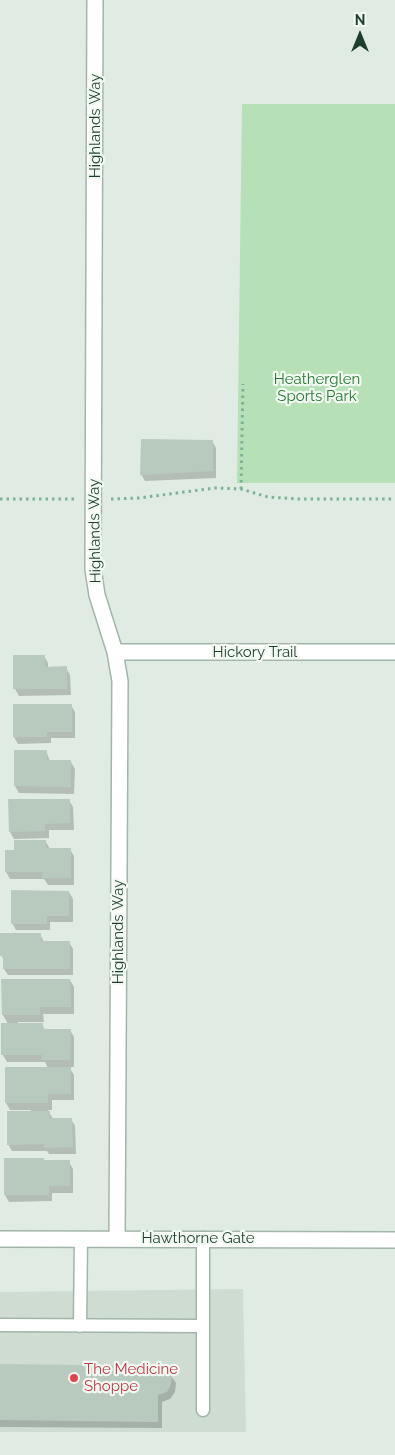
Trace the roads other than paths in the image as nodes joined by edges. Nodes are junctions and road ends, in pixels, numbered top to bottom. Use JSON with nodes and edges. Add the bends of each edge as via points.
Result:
{"nodes":[{"id":1,"x":95,"y":0,"type":"edge"},
{"id":2,"x":115,"y":652,"type":"junction"},
{"id":3,"x":395,"y":652,"type":"edge"},
{"id":4,"x":0,"y":1238,"type":"edge"},
{"id":5,"x":81,"y":1238,"type":"junction"},
{"id":6,"x":117,"y":1238,"type":"junction"},
{"id":7,"x":203,"y":1238,"type":"junction"},
{"id":8,"x":395,"y":1240,"type":"edge"},
{"id":9,"x":0,"y":1325,"type":"edge"},
{"id":10,"x":80,"y":1326,"type":"junction"},
{"id":11,"x":202,"y":1326,"type":"junction"},
{"id":12,"x":202,"y":1410,"type":"dead end"}],
"edges":[{"from":1,"to":2,"type":"street","name":"Highlands Way","via":[[94,582]]},
{"from":2,"to":3,"type":"street","name":"Hickory Trail"},
{"from":2,"to":6,"type":"street","name":"Highlands Way","via":[[120,681]]},
{"from":4,"to":5,"type":"street","name":"Hawthorne Gate"},
{"from":5,"to":6,"type":"street","name":"Hawthorne Gate"},
{"from":5,"to":10,"type":"lane"},
{"from":6,"to":7,"type":"street","name":"Hawthorne Gate"},
{"from":7,"to":8,"type":"street","name":"Hawthorne Gate"},
{"from":7,"to":11,"type":"lane"},
{"from":9,"to":10,"type":"lane"},
{"from":10,"to":11,"type":"lane"},
{"from":11,"to":12,"type":"lane"}]}
